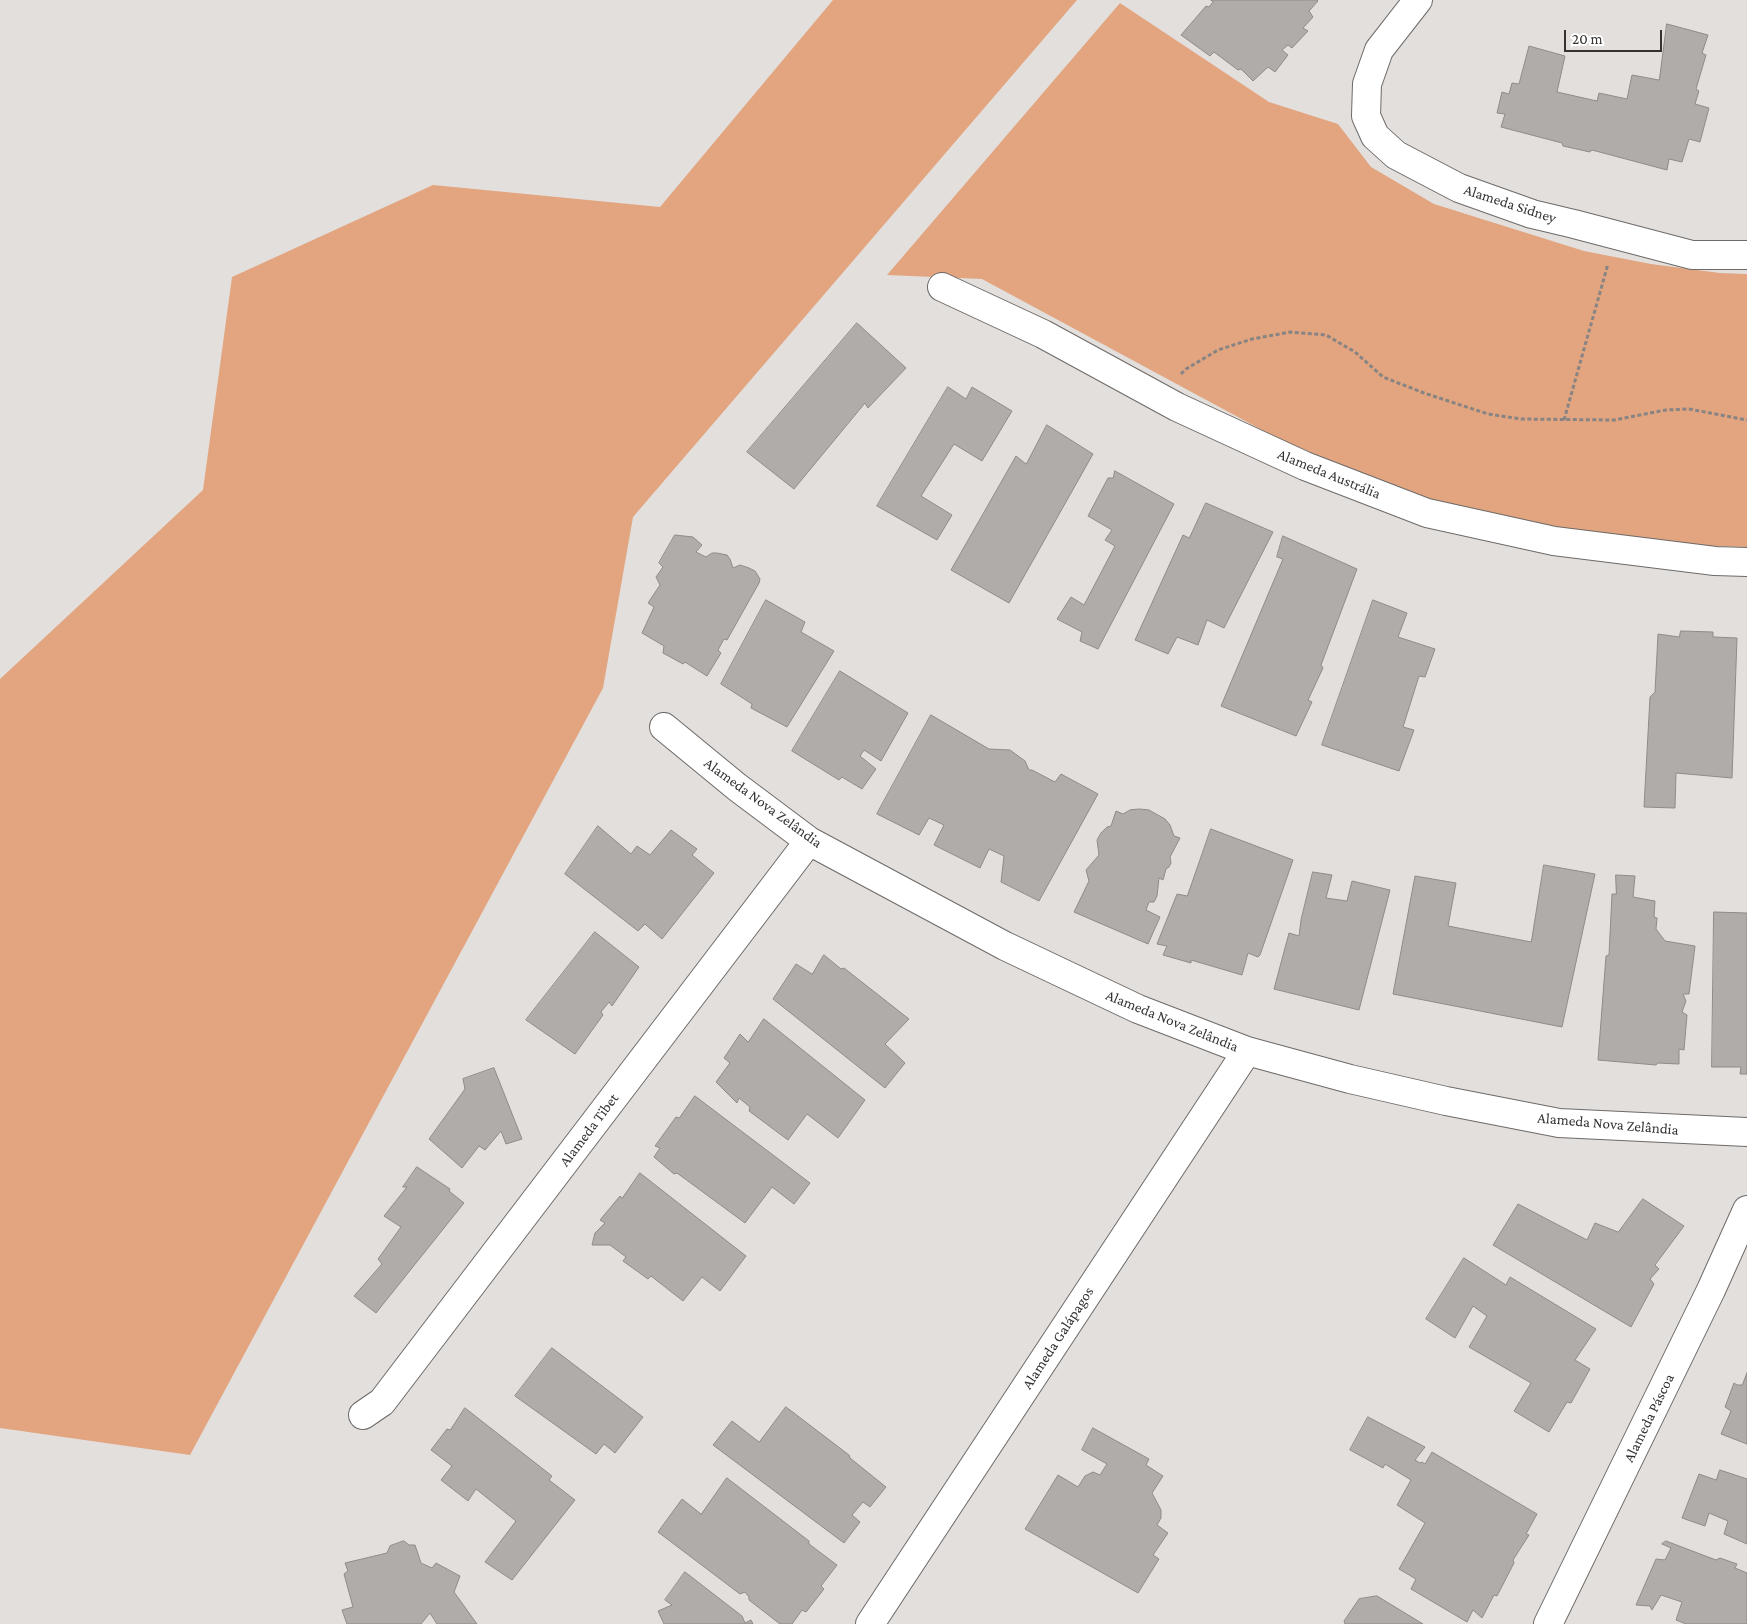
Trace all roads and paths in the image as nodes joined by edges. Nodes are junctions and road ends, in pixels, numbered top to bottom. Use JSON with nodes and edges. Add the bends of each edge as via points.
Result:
{"nodes":[{"id":1,"x":1418,"y":0,"type":"edge"},
{"id":2,"x":1616,"y":234,"type":"junction"},
{"id":3,"x":1747,"y":255,"type":"edge"},
{"id":4,"x":942,"y":287,"type":"dead end"},
{"id":5,"x":1158,"y":396,"type":"junction"},
{"id":6,"x":1564,"y":420,"type":"junction"},
{"id":7,"x":1747,"y":420,"type":"edge"},
{"id":8,"x":1747,"y":562,"type":"edge"},
{"id":9,"x":664,"y":727,"type":"dead end"},
{"id":10,"x":810,"y":841,"type":"junction"},
{"id":11,"x":1247,"y":1051,"type":"junction"},
{"id":12,"x":1747,"y":1132,"type":"edge"},
{"id":13,"x":1747,"y":1210,"type":"edge"},
{"id":14,"x":363,"y":1415,"type":"dead end"},
{"id":15,"x":870,"y":1624,"type":"edge"},
{"id":16,"x":1548,"y":1624,"type":"edge"}],
"edges":[{"from":1,"to":2,"type":"street","name":"Alameda Sidney","via":[[1379,50],[1367,84],[1366,116],[1375,136],[1396,155],[1459,188],[1532,214]]},
{"from":2,"to":3,"type":"street","name":"Alameda Sidney","via":[[1692,254]]},
{"from":2,"to":6,"type":"path"},
{"from":4,"to":5,"type":"street","name":"Alameda Austrália","via":[[1043,334]]},
{"from":5,"to":6,"type":"path","via":[[1186,369],[1218,350],[1290,332],[1326,335],[1355,352],[1383,376],[1459,405],[1513,418]]},
{"from":5,"to":8,"type":"street","name":"Alameda Austrália","via":[[1305,466],[1427,513],[1554,541]]},
{"from":6,"to":7,"type":"path","via":[[1614,420],[1689,409]]},
{"from":9,"to":10,"type":"street","name":"Alameda Nova Zelândia"},
{"from":10,"to":11,"type":"street","name":"Alameda Nova Zelândia","via":[[1014,951],[1138,1009]]},
{"from":10,"to":14,"type":"street","name":"Alameda Tibet","via":[[382,1402]]},
{"from":11,"to":12,"type":"street","name":"Alameda Nova Zelândia","via":[[1418,1095],[1559,1123]]},
{"from":11,"to":15,"type":"street","name":"Alameda Galápagos"},
{"from":13,"to":16,"type":"street","name":"Alameda Páscoa"}]}
